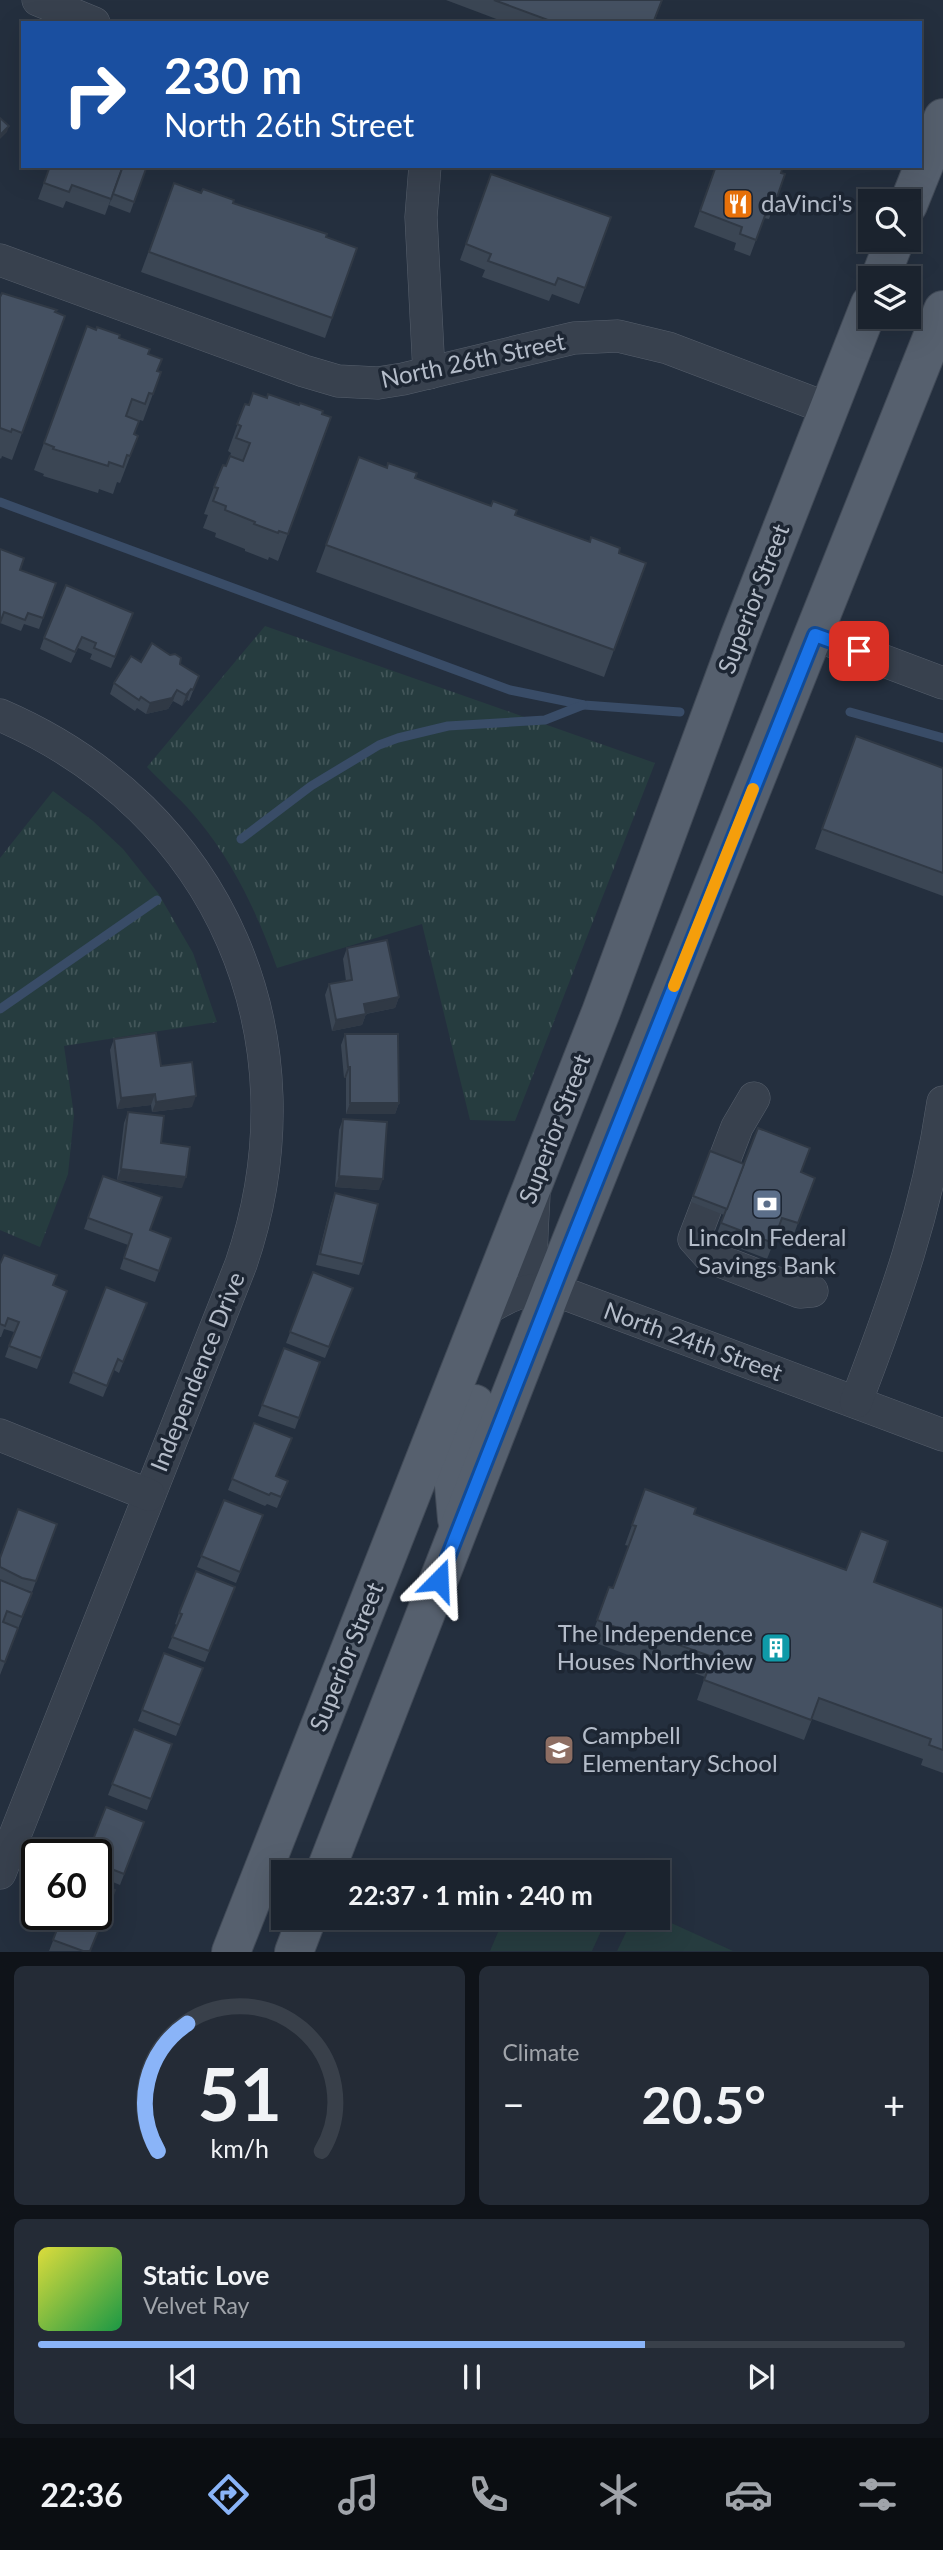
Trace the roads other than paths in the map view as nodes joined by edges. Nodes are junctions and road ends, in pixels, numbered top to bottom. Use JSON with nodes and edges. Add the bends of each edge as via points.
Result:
{"nodes":[{"id":1,"x":37,"y":0,"type":"edge"},
{"id":2,"x":89,"y":21,"type":"edge"},
{"id":3,"x":943,"y":118,"type":"edge"},
{"id":4,"x":425,"y":168,"type":"edge"},
{"id":5,"x":914,"y":189,"type":"edge"},
{"id":6,"x":0,"y":260,"type":"edge"},
{"id":7,"x":943,"y":310,"type":"edge"},
{"id":8,"x":860,"y":329,"type":"edge"},
{"id":9,"x":429,"y":373,"type":"junction"},
{"id":10,"x":829,"y":409,"type":"junction"},
{"id":11,"x":815,"y":635,"type":"junction"},
{"id":12,"x":943,"y":683,"type":"edge"},
{"id":13,"x":0,"y":715,"type":"edge"},
{"id":14,"x":754,"y":1098,"type":"dead end"},
{"id":15,"x":943,"y":1102,"type":"edge"},
{"id":16,"x":534,"y":1183,"type":"junction"},
{"id":17,"x":552,"y":1289,"type":"junction"},
{"id":18,"x":812,"y":1291,"type":"dead end"},
{"id":19,"x":484,"y":1311,"type":"junction"},
{"id":20,"x":462,"y":1367,"type":"junction"},
{"id":21,"x":856,"y":1402,"type":"junction"},
{"id":22,"x":0,"y":1434,"type":"edge"},
{"id":23,"x":943,"y":1435,"type":"edge"},
{"id":24,"x":149,"y":1494,"type":"junction"},
{"id":25,"x":458,"y":1531,"type":"junction"},
{"id":26,"x":330,"y":1860,"type":"edge"},
{"id":27,"x":0,"y":1873,"type":"edge"},
{"id":28,"x":302,"y":1930,"type":"edge"},
{"id":29,"x":231,"y":1951,"type":"edge"},
{"id":30,"x":294,"y":1951,"type":"edge"}],
"edges":[{"from":1,"to":2,"type":"street"},
{"from":3,"to":5,"type":"main road"},
{"from":4,"to":9,"type":"street","via":[[421,217]]},
{"from":6,"to":9,"type":"street","name":"North 26th Street","via":[[338,381],[378,383]]},
{"from":7,"to":11,"type":"main road"},
{"from":8,"to":10,"type":"main road","name":"Superior Street"},
{"from":9,"to":10,"type":"street","name":"North 26th Street","via":[[574,338],[618,336],[668,348]]},
{"from":10,"to":16,"type":"main road","name":"Superior Street"},
{"from":11,"to":12,"type":"street"},
{"from":11,"to":17,"type":"main road"},
{"from":13,"to":24,"type":"street","name":"Independence Drive","via":[[48,737],[91,765],[143,811],[187,861],[229,935],[252,999],[267,1077],[266,1152],[255,1219]]},
{"from":14,"to":18,"type":"street","via":[[737,1127],[694,1239],[710,1257],[800,1292]]},
{"from":15,"to":21,"type":"street","via":[[918,1226]]},
{"from":16,"to":17,"type":"street","name":"North 24th Street","via":[[530,1262],[536,1278]]},
{"from":16,"to":19,"type":"main road","name":"Superior Street"},
{"from":17,"to":19,"type":"street","via":[[519,1292]]},
{"from":17,"to":21,"type":"street","name":"North 24th Street"},
{"from":17,"to":25,"type":"main road"},
{"from":19,"to":20,"type":"main road","name":"Superior Street"},
{"from":20,"to":25,"type":"main road","via":[[476,1352],[489,1353],[490,1367],[458,1446],[453,1474]]},
{"from":20,"to":29,"type":"main road","name":"Superior Street"},
{"from":21,"to":23,"type":"street","name":"North 24th Street"},
{"from":22,"to":24,"type":"street"},
{"from":24,"to":27,"type":"street","name":"Independence Drive"},
{"from":25,"to":26,"type":"main road"},
{"from":28,"to":30,"type":"main road"}]}
